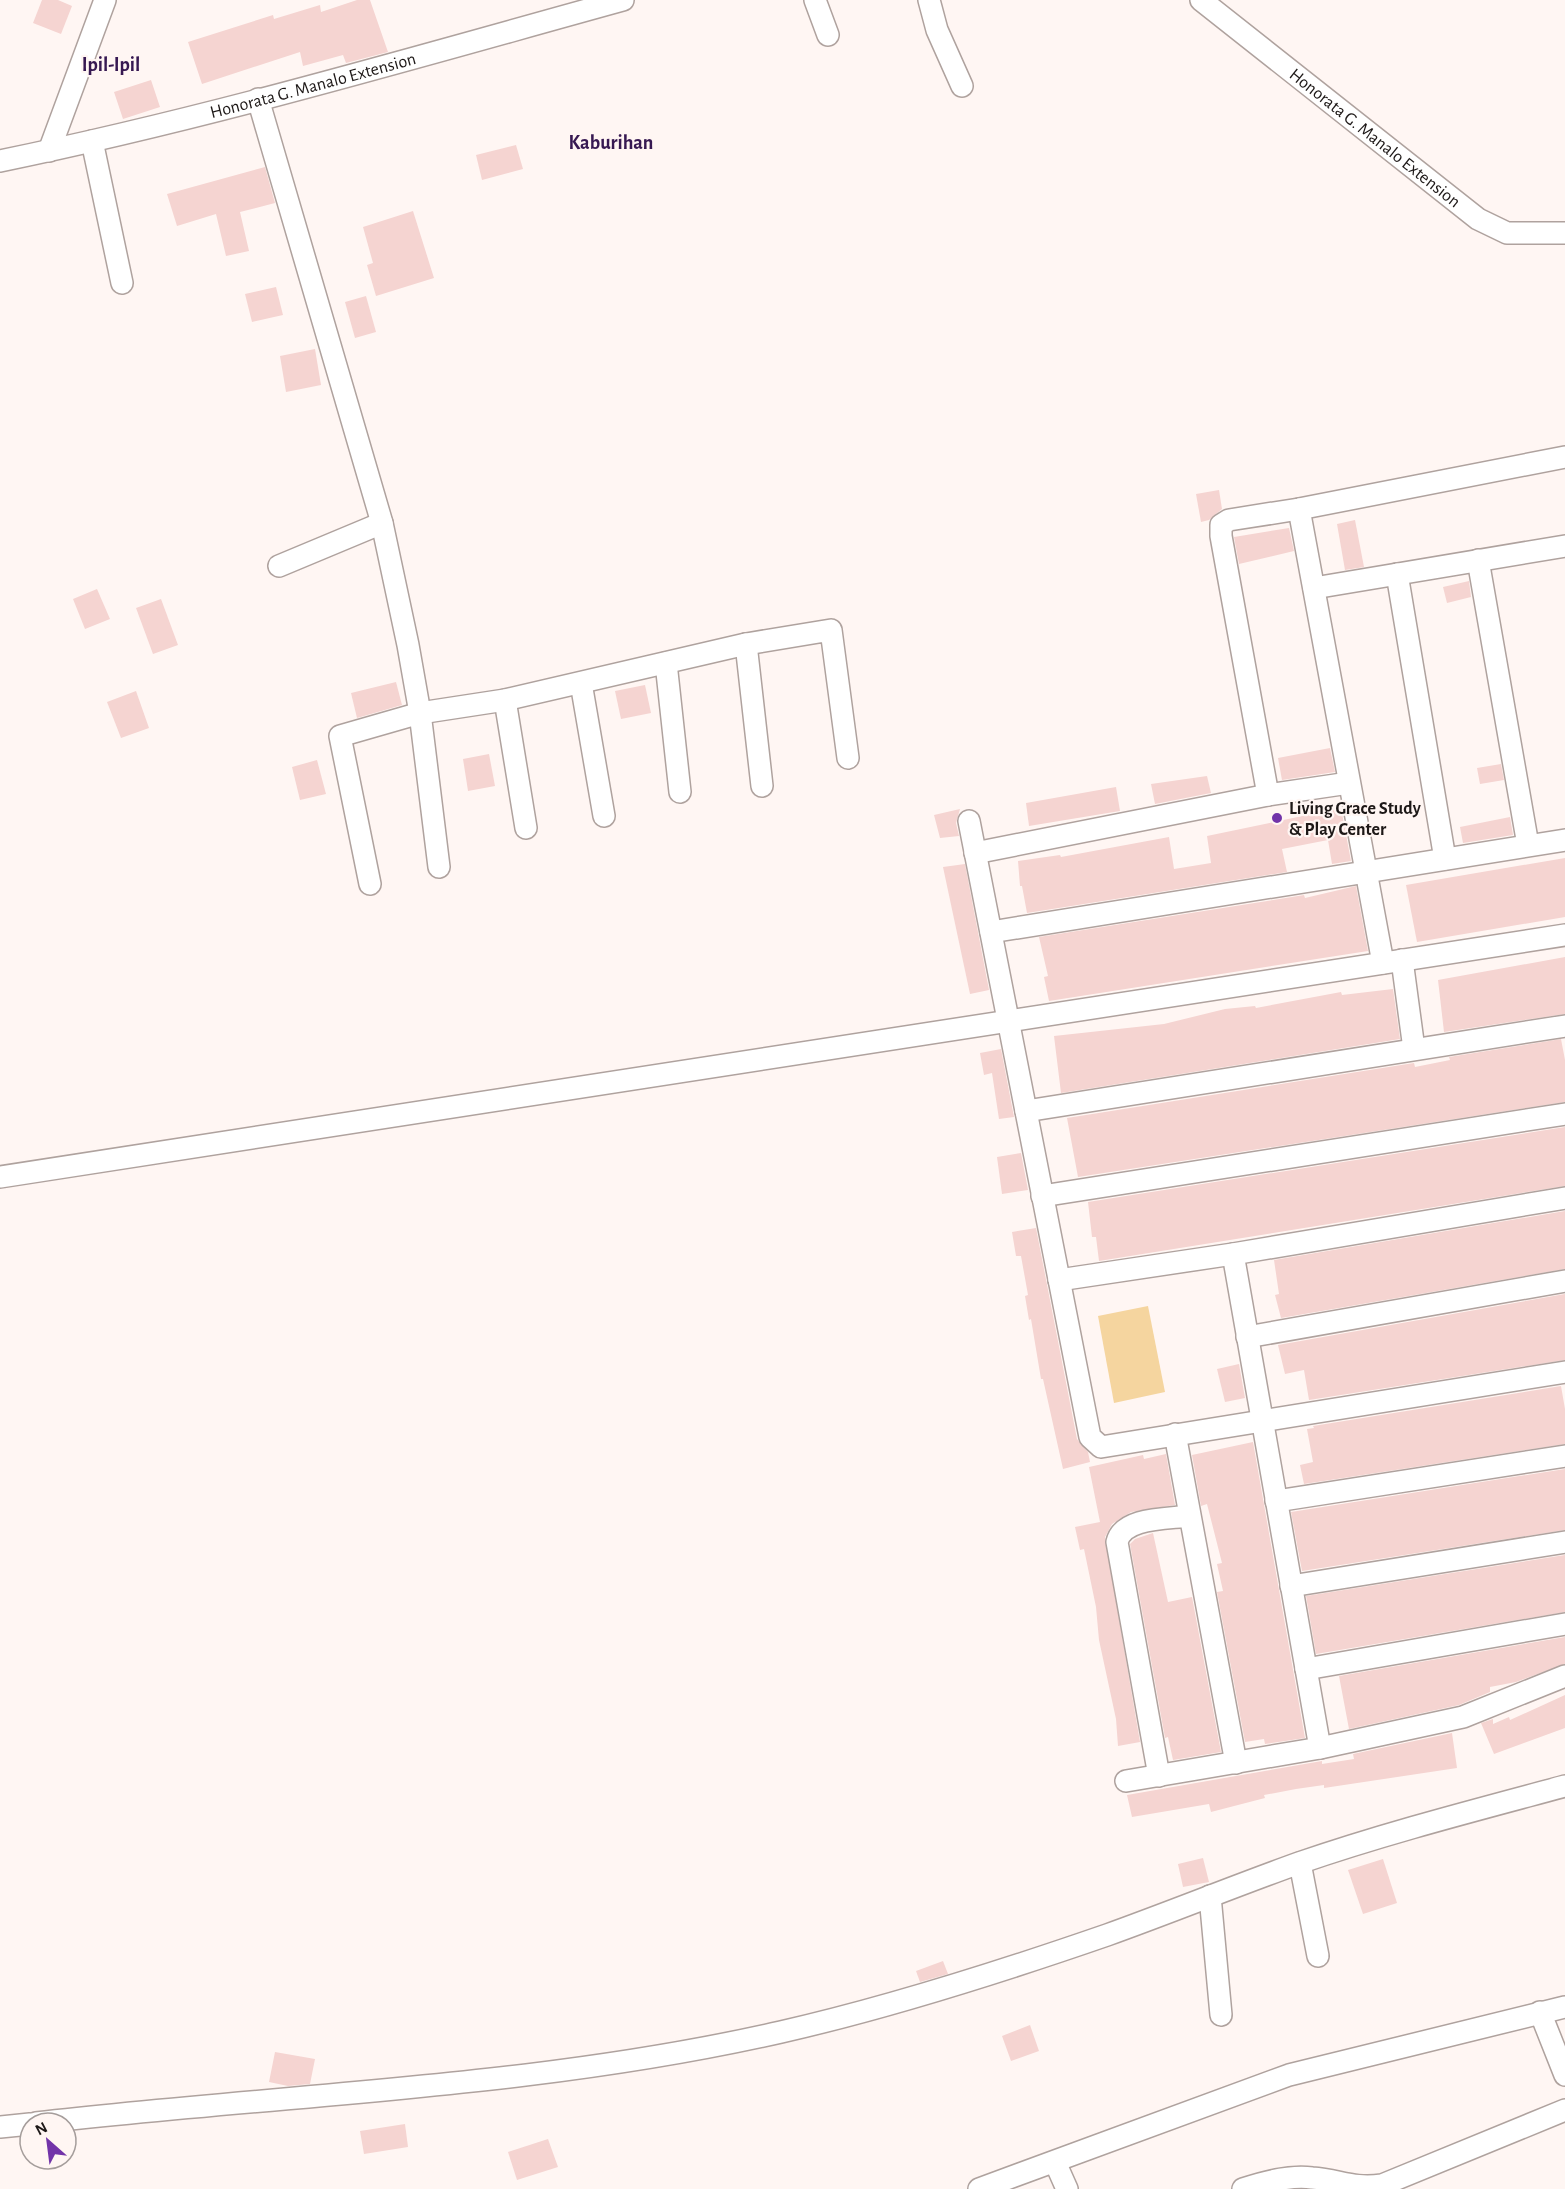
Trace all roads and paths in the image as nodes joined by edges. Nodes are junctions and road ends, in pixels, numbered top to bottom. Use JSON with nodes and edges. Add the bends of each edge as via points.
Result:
{"nodes":[{"id":1,"x":105,"y":0,"type":"edge"},
{"id":2,"x":623,"y":0,"type":"edge"},
{"id":3,"x":815,"y":0,"type":"edge"},
{"id":4,"x":930,"y":0,"type":"edge"},
{"id":5,"x":1201,"y":0,"type":"edge"},
{"id":6,"x":828,"y":35,"type":"dead end"},
{"id":7,"x":962,"y":86,"type":"dead end"},
{"id":8,"x":258,"y":99,"type":"junction"},
{"id":9,"x":92,"y":141,"type":"junction"},
{"id":10,"x":49,"y":151,"type":"junction"},
{"id":11,"x":0,"y":161,"type":"edge"},
{"id":12,"x":1565,"y":233,"type":"edge"},
{"id":13,"x":122,"y":284,"type":"dead end"},
{"id":14,"x":1565,"y":458,"type":"edge"},
{"id":15,"x":1299,"y":509,"type":"junction"},
{"id":16,"x":382,"y":523,"type":"junction"},
{"id":17,"x":1564,"y":551,"type":"edge"},
{"id":18,"x":1478,"y":560,"type":"junction"},
{"id":19,"x":279,"y":566,"type":"dead end"},
{"id":20,"x":1397,"y":574,"type":"junction"},
{"id":21,"x":1314,"y":588,"type":"junction"},
{"id":22,"x":746,"y":644,"type":"junction"},
{"id":23,"x":666,"y":663,"type":"junction"},
{"id":24,"x":581,"y":682,"type":"junction"},
{"id":25,"x":505,"y":700,"type":"junction"},
{"id":26,"x":420,"y":713,"type":"junction"},
{"id":27,"x":848,"y":758,"type":"dead end"},
{"id":28,"x":1349,"y":783,"type":"junction"},
{"id":29,"x":762,"y":786,"type":"dead end"},
{"id":30,"x":680,"y":792,"type":"dead end"},
{"id":31,"x":1268,"y":795,"type":"junction"},
{"id":32,"x":604,"y":816,"type":"dead end"},
{"id":33,"x":969,"y":821,"type":"dead end"},
{"id":34,"x":526,"y":828,"type":"dead end"},
{"id":35,"x":1565,"y":840,"type":"edge"},
{"id":36,"x":1528,"y":845,"type":"junction"},
{"id":37,"x":975,"y":853,"type":"junction"},
{"id":38,"x":1445,"y":859,"type":"junction"},
{"id":39,"x":438,"y":867,"type":"dead end"},
{"id":40,"x":1366,"y":873,"type":"junction"},
{"id":41,"x":370,"y":884,"type":"dead end"},
{"id":42,"x":991,"y":932,"type":"junction"},
{"id":43,"x":1565,"y":936,"type":"edge"},
{"id":44,"x":1392,"y":962,"type":"junction"},
{"id":45,"x":1008,"y":1023,"type":"junction"},
{"id":46,"x":1565,"y":1026,"type":"edge"},
{"id":47,"x":1413,"y":1048,"type":"junction"},
{"id":48,"x":1026,"y":1112,"type":"junction"},
{"id":49,"x":1565,"y":1114,"type":"edge"},
{"id":50,"x":0,"y":1177,"type":"edge"},
{"id":51,"x":1042,"y":1196,"type":"junction"},
{"id":52,"x":1565,"y":1198,"type":"edge"},
{"id":53,"x":1233,"y":1254,"type":"junction"},
{"id":54,"x":1059,"y":1280,"type":"junction"},
{"id":55,"x":1565,"y":1281,"type":"edge"},
{"id":56,"x":1247,"y":1337,"type":"junction"},
{"id":57,"x":1565,"y":1372,"type":"edge"},
{"id":58,"x":1262,"y":1419,"type":"junction"},
{"id":59,"x":1175,"y":1434,"type":"junction"},
{"id":60,"x":1565,"y":1456,"type":"edge"},
{"id":61,"x":1276,"y":1501,"type":"junction"},
{"id":62,"x":1189,"y":1516,"type":"junction"},
{"id":63,"x":1565,"y":1542,"type":"edge"},
{"id":64,"x":1291,"y":1586,"type":"junction"},
{"id":65,"x":1565,"y":1624,"type":"edge"},
{"id":66,"x":1306,"y":1669,"type":"junction"},
{"id":67,"x":1565,"y":1676,"type":"edge"},
{"id":68,"x":1320,"y":1748,"type":"junction"},
{"id":69,"x":1236,"y":1762,"type":"junction"},
{"id":70,"x":1159,"y":1776,"type":"junction"},
{"id":71,"x":1126,"y":1781,"type":"dead end"},
{"id":72,"x":1565,"y":1786,"type":"edge"},
{"id":73,"x":1300,"y":1863,"type":"junction"},
{"id":74,"x":1210,"y":1896,"type":"junction"},
{"id":75,"x":1318,"y":1956,"type":"dead end"},
{"id":76,"x":1565,"y":2007,"type":"edge"},
{"id":77,"x":1540,"y":2012,"type":"junction"},
{"id":78,"x":1221,"y":2015,"type":"dead end"},
{"id":79,"x":1565,"y":2075,"type":"edge"},
{"id":80,"x":1565,"y":2110,"type":"edge"},
{"id":81,"x":78,"y":2119,"type":"edge"},
{"id":82,"x":18,"y":2125,"type":"edge"},
{"id":83,"x":0,"y":2127,"type":"edge"},
{"id":84,"x":1055,"y":2162,"type":"junction"},
{"id":85,"x":979,"y":2189,"type":"edge"},
{"id":86,"x":1066,"y":2189,"type":"edge"},
{"id":87,"x":1243,"y":2189,"type":"edge"}],
"edges":[{"from":1,"to":10,"type":"street"},
{"from":2,"to":8,"type":"street","name":"Honorata G. Manalo Extension"},
{"from":3,"to":6,"type":"street"},
{"from":4,"to":7,"type":"street"},
{"from":5,"to":12,"type":"street","name":"Honorata G. Manalo Extension","via":[[1478,219],[1506,233]]},
{"from":8,"to":9,"type":"street","name":"Honorata G. Manalo Extension"},
{"from":8,"to":16,"type":"street"},
{"from":9,"to":10,"type":"street","name":"Honorata G. Manalo Extension"},
{"from":9,"to":13,"type":"street"},
{"from":10,"to":11,"type":"street","name":"Honorata G. Manalo Extension"},
{"from":14,"to":15,"type":"street"},
{"from":15,"to":21,"type":"street"},
{"from":15,"to":31,"type":"street","via":[[1229,520],[1220,530]]},
{"from":16,"to":19,"type":"street"},
{"from":16,"to":26,"type":"street"},
{"from":17,"to":18,"type":"street"},
{"from":18,"to":20,"type":"street"},
{"from":18,"to":36,"type":"street"},
{"from":20,"to":21,"type":"street"},
{"from":20,"to":38,"type":"street"},
{"from":21,"to":28,"type":"street"},
{"from":22,"to":23,"type":"street"},
{"from":22,"to":27,"type":"street","via":[[831,630]]},
{"from":22,"to":29,"type":"street"},
{"from":23,"to":24,"type":"street"},
{"from":23,"to":30,"type":"street"},
{"from":24,"to":25,"type":"street"},
{"from":24,"to":32,"type":"street"},
{"from":25,"to":26,"type":"street"},
{"from":25,"to":34,"type":"street"},
{"from":26,"to":39,"type":"street"},
{"from":26,"to":41,"type":"street","via":[[340,736]]},
{"from":28,"to":31,"type":"street"},
{"from":28,"to":40,"type":"street"},
{"from":31,"to":37,"type":"street"},
{"from":33,"to":37,"type":"street"},
{"from":35,"to":36,"type":"street"},
{"from":36,"to":38,"type":"street"},
{"from":37,"to":42,"type":"street"},
{"from":38,"to":40,"type":"street"},
{"from":40,"to":42,"type":"street"},
{"from":40,"to":44,"type":"street"},
{"from":42,"to":45,"type":"street"},
{"from":43,"to":44,"type":"street"},
{"from":44,"to":45,"type":"street"},
{"from":44,"to":47,"type":"street"},
{"from":45,"to":48,"type":"street"},
{"from":45,"to":50,"type":"street"},
{"from":46,"to":47,"type":"street"},
{"from":47,"to":48,"type":"street"},
{"from":48,"to":51,"type":"street"},
{"from":49,"to":51,"type":"street"},
{"from":51,"to":54,"type":"street"},
{"from":52,"to":53,"type":"street"},
{"from":53,"to":54,"type":"street"},
{"from":53,"to":56,"type":"street"},
{"from":54,"to":59,"type":"street","via":[[1090,1437],[1101,1447]]},
{"from":55,"to":56,"type":"street"},
{"from":56,"to":58,"type":"street"},
{"from":57,"to":58,"type":"street"},
{"from":58,"to":59,"type":"street"},
{"from":58,"to":61,"type":"street"},
{"from":59,"to":62,"type":"street"},
{"from":60,"to":61,"type":"street"},
{"from":61,"to":64,"type":"street"},
{"from":62,"to":69,"type":"street"},
{"from":62,"to":70,"type":"street","via":[[1129,1526],[1119,1533]]},
{"from":63,"to":64,"type":"street"},
{"from":64,"to":66,"type":"street"},
{"from":65,"to":66,"type":"street"},
{"from":66,"to":68,"type":"street"},
{"from":67,"to":68,"type":"street","via":[[1463,1717]]},
{"from":68,"to":69,"type":"street"},
{"from":69,"to":70,"type":"street"},
{"from":70,"to":71,"type":"street"},
{"from":72,"to":73,"type":"street"},
{"from":73,"to":74,"type":"street"},
{"from":73,"to":75,"type":"street"},
{"from":74,"to":78,"type":"street"},
{"from":74,"to":81,"type":"street","via":[[1106,1935],[873,2010],[688,2052],[377,2093]]},
{"from":76,"to":77,"type":"street"},
{"from":77,"to":79,"type":"street"},
{"from":77,"to":84,"type":"street","via":[[1289,2075]]},
{"from":80,"to":87,"type":"street","via":[[1382,2185],[1362,2189],[1312,2177],[1270,2181]]},
{"from":82,"to":83,"type":"street"},
{"from":84,"to":85,"type":"street"},
{"from":84,"to":86,"type":"street"}]}
